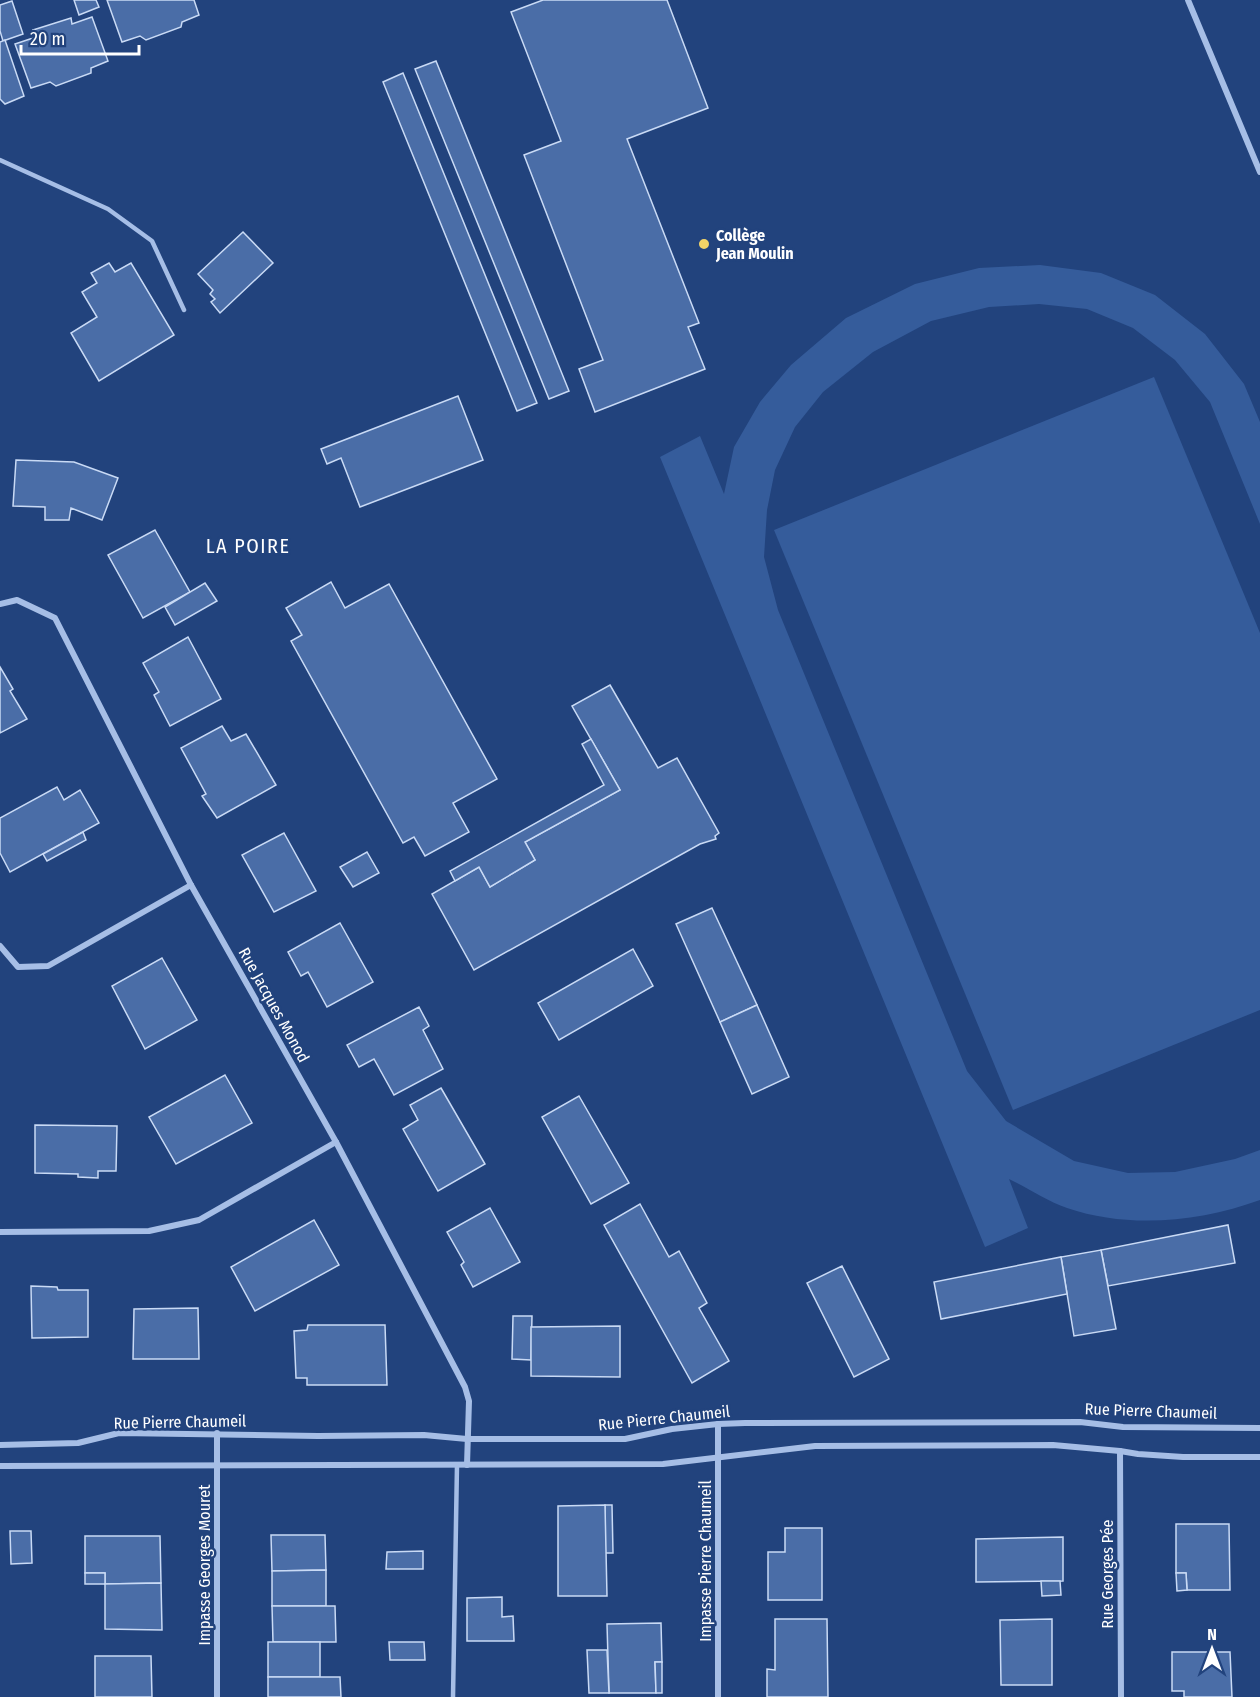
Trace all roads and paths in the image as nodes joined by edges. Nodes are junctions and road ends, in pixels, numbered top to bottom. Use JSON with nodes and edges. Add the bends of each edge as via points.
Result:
{"nodes":[{"id":1,"x":1188,"y":0,"type":"edge"},
{"id":2,"x":0,"y":160,"type":"edge"},
{"id":3,"x":1260,"y":171,"type":"edge"},
{"id":4,"x":183,"y":310,"type":"dead end"},
{"id":5,"x":0,"y":604,"type":"edge"},
{"id":6,"x":191,"y":885,"type":"junction"},
{"id":7,"x":0,"y":946,"type":"edge"},
{"id":8,"x":336,"y":1142,"type":"junction"},
{"id":9,"x":0,"y":1232,"type":"edge"},
{"id":10,"x":718,"y":1424,"type":"junction"},
{"id":11,"x":1260,"y":1428,"type":"edge"},
{"id":12,"x":217,"y":1433,"type":"junction"},
{"id":13,"x":467,"y":1439,"type":"junction"},
{"id":14,"x":0,"y":1445,"type":"edge"},
{"id":15,"x":1120,"y":1450,"type":"junction"},
{"id":16,"x":718,"y":1457,"type":"junction"},
{"id":17,"x":1260,"y":1457,"type":"edge"},
{"id":18,"x":457,"y":1465,"type":"junction"},
{"id":19,"x":467,"y":1465,"type":"junction"},
{"id":20,"x":0,"y":1466,"type":"edge"},
{"id":21,"x":217,"y":1466,"type":"junction"},
{"id":22,"x":217,"y":1697,"type":"edge"},
{"id":23,"x":453,"y":1697,"type":"edge"},
{"id":24,"x":718,"y":1697,"type":"edge"},
{"id":25,"x":1121,"y":1697,"type":"edge"}],
"edges":[{"from":1,"to":3,"type":"street"},
{"from":2,"to":4,"type":"lane","via":[[108,209],[152,242]]},
{"from":5,"to":6,"type":"street","name":"Rue Jacques Monod","via":[[17,600],[55,618]]},
{"from":6,"to":7,"type":"street","via":[[48,966],[18,967]]},
{"from":6,"to":8,"type":"street","name":"Rue Jacques Monod"},
{"from":8,"to":9,"type":"street","via":[[199,1220],[149,1231]]},
{"from":8,"to":13,"type":"street","name":"Rue Jacques Monod","via":[[465,1387],[469,1401]]},
{"from":10,"to":11,"type":"street","name":"Rue Pierre Chaumeil","via":[[1080,1422],[1123,1427]]},
{"from":10,"to":13,"type":"street","name":"Rue Pierre Chaumeil","via":[[626,1439]]},
{"from":10,"to":16,"type":"street","name":"Impasse Pierre Chaumeil"},
{"from":12,"to":13,"type":"street","name":"Rue Pierre Chaumeil"},
{"from":12,"to":14,"type":"street","name":"Rue Pierre Chaumeil","via":[[119,1433],[78,1443]]},
{"from":12,"to":21,"type":"street","name":"Impasse Georges Mouret"},
{"from":13,"to":19,"type":"street","name":"Rue Jacques Monod"},
{"from":15,"to":16,"type":"street","via":[[1053,1445],[815,1446]]},
{"from":15,"to":17,"type":"street","via":[[1138,1455]]},
{"from":15,"to":25,"type":"street","name":"Rue Georges Pée"},
{"from":16,"to":19,"type":"street","via":[[663,1464]]},
{"from":16,"to":24,"type":"street","name":"Impasse Pierre Chaumeil"},
{"from":18,"to":19,"type":"street"},
{"from":18,"to":21,"type":"street"},
{"from":18,"to":23,"type":"lane"},
{"from":20,"to":21,"type":"street"},
{"from":21,"to":22,"type":"street","name":"Impasse Georges Mouret"}]}
